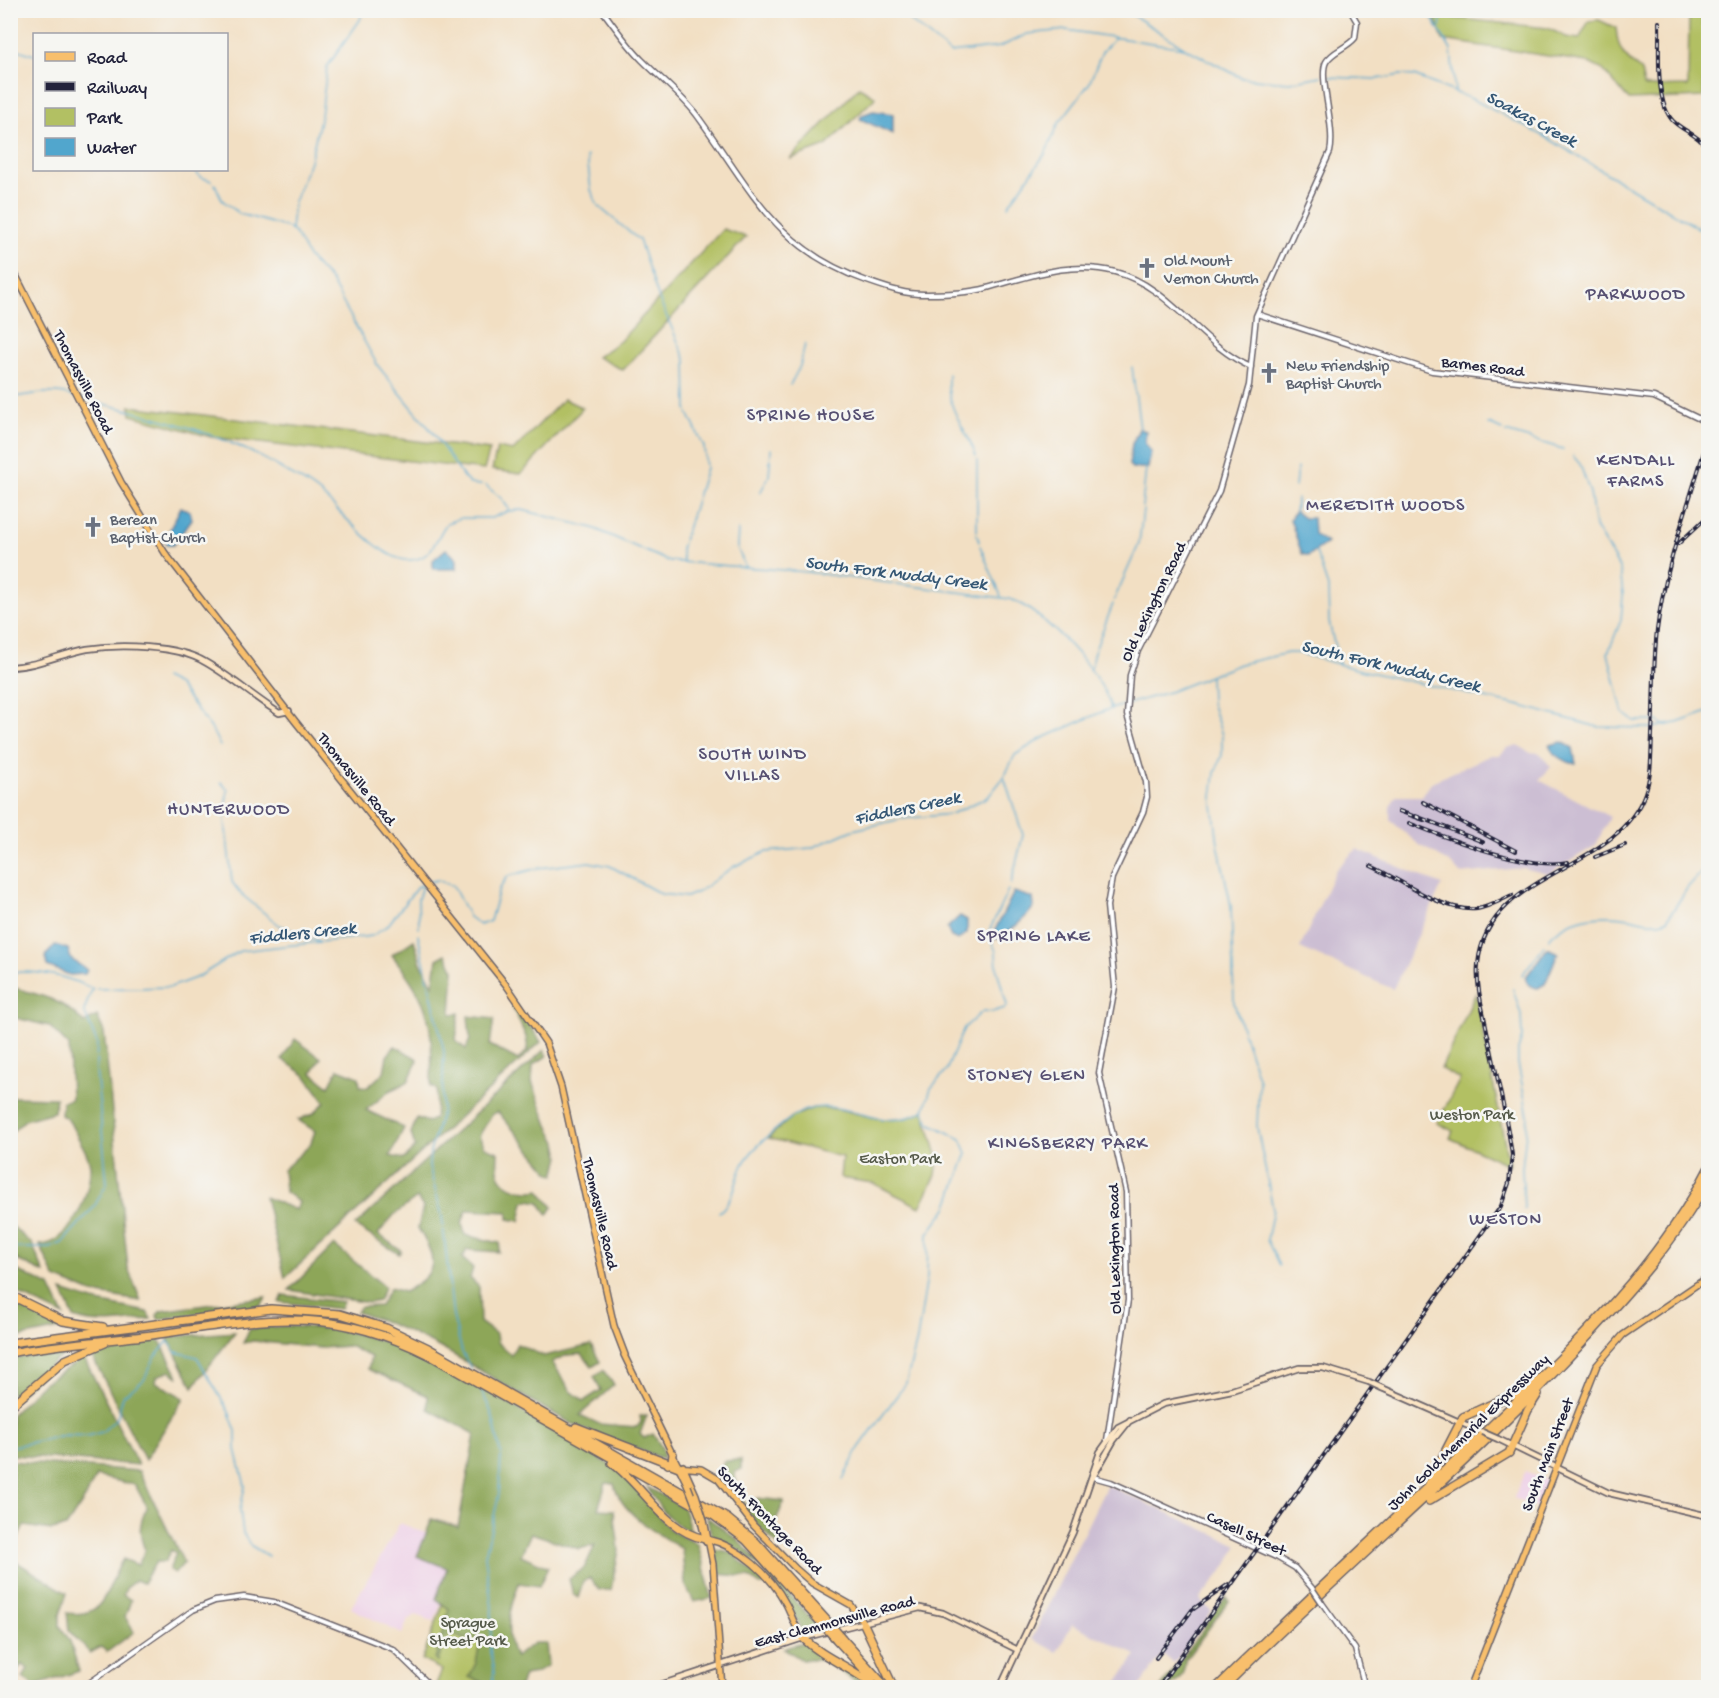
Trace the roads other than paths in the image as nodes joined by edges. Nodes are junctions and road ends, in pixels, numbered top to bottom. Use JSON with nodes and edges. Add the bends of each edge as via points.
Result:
{"nodes":[{"id":1,"x":602,"y":10,"type":"edge"},
{"id":2,"x":1350,"y":10,"type":"edge"},
{"id":3,"x":10,"y":264,"type":"edge"},
{"id":4,"x":1257,"y":314,"type":"junction"},
{"id":5,"x":1252,"y":367,"type":"junction"},
{"id":6,"x":1708,"y":423,"type":"edge"},
{"id":7,"x":10,"y":667,"type":"edge"},
{"id":8,"x":289,"y":711,"type":"junction"},
{"id":9,"x":1708,"y":1169,"type":"edge"},
{"id":10,"x":1708,"y":1181,"type":"edge"},
{"id":11,"x":1708,"y":1277,"type":"edge"},
{"id":12,"x":10,"y":1295,"type":"edge"},
{"id":13,"x":132,"y":1326,"type":"junction"},
{"id":14,"x":119,"y":1339,"type":"junction"},
{"id":15,"x":10,"y":1343,"type":"edge"},
{"id":16,"x":10,"y":1353,"type":"edge"},
{"id":17,"x":1551,"y":1377,"type":"junction"},
{"id":18,"x":1539,"y":1379,"type":"junction"},
{"id":19,"x":10,"y":1407,"type":"edge"},
{"id":20,"x":535,"y":1408,"type":"junction"},
{"id":21,"x":1130,"y":1420,"type":"junction"},
{"id":22,"x":1461,"y":1422,"type":"junction"},
{"id":23,"x":660,"y":1425,"type":"junction"},
{"id":24,"x":1107,"y":1440,"type":"junction"},
{"id":25,"x":586,"y":1444,"type":"junction"},
{"id":26,"x":1512,"y":1446,"type":"junction"},
{"id":27,"x":673,"y":1454,"type":"junction"},
{"id":28,"x":1105,"y":1458,"type":"junction"},
{"id":29,"x":668,"y":1464,"type":"junction"},
{"id":30,"x":681,"y":1467,"type":"junction"},
{"id":31,"x":1555,"y":1467,"type":"junction"},
{"id":32,"x":1093,"y":1478,"type":"junction"},
{"id":33,"x":1708,"y":1516,"type":"edge"},
{"id":34,"x":1394,"y":1528,"type":"junction"},
{"id":35,"x":1384,"y":1531,"type":"junction"},
{"id":36,"x":707,"y":1539,"type":"junction"},
{"id":37,"x":718,"y":1542,"type":"junction"},
{"id":38,"x":711,"y":1550,"type":"junction"},
{"id":39,"x":714,"y":1576,"type":"junction"},
{"id":40,"x":864,"y":1624,"type":"junction"},
{"id":41,"x":827,"y":1625,"type":"junction"},
{"id":42,"x":803,"y":1638,"type":"junction"},
{"id":43,"x":839,"y":1638,"type":"junction"},
{"id":44,"x":1018,"y":1650,"type":"junction"},
{"id":45,"x":722,"y":1664,"type":"junction"},
{"id":46,"x":82,"y":1688,"type":"edge"},
{"id":47,"x":433,"y":1688,"type":"edge"},
{"id":48,"x":651,"y":1688,"type":"edge"},
{"id":49,"x":722,"y":1688,"type":"edge"},
{"id":50,"x":879,"y":1688,"type":"edge"},
{"id":51,"x":886,"y":1688,"type":"edge"},
{"id":52,"x":894,"y":1688,"type":"edge"},
{"id":53,"x":1000,"y":1688,"type":"edge"},
{"id":54,"x":1216,"y":1688,"type":"edge"},
{"id":55,"x":1223,"y":1688,"type":"edge"},
{"id":56,"x":1365,"y":1688,"type":"edge"},
{"id":57,"x":1470,"y":1688,"type":"edge"}],
"edges":[{"from":1,"to":5,"type":"street","via":[[639,58],[680,95],[754,200],[796,244],[817,259],[886,288],[917,294],[966,292],[1053,270],[1084,268],[1114,272],[1150,288],[1236,359]]},
{"from":2,"to":4,"type":"street","name":"Old Lexington Road","via":[[1357,22],[1354,38],[1330,56],[1324,68],[1332,128],[1330,152]]},
{"from":3,"to":8,"type":"main road","name":"Thomasville Road","via":[[140,517]]},
{"from":4,"to":5,"type":"street","name":"Old Lexington Road","via":[[1251,340]]},
{"from":4,"to":6,"type":"street","name":"Barnes Road","via":[[1432,370],[1654,397]]},
{"from":5,"to":24,"type":"street","name":"Old Lexington Road","via":[[1219,491],[1138,651],[1126,695],[1130,733],[1147,797],[1112,879],[1107,906],[1115,987],[1100,1073],[1126,1192],[1128,1300]]},
{"from":7,"to":8,"type":"main road","via":[[108,647],[172,651],[204,661],[270,707],[279,712]]},
{"from":8,"to":23,"type":"main road","name":"Thomasville Road","via":[[507,986],[546,1043],[561,1087],[617,1342]]},
{"from":9,"to":18,"type":"highway","name":"John Gold Memorial Expressway","via":[[1695,1196],[1666,1237]]},
{"from":10,"to":17,"type":"highway","name":"John Gold Memorial Expressway","via":[[1670,1242]]},
{"from":11,"to":31,"type":"main road","name":"South Main Street","via":[[1607,1351],[1592,1375]]},
{"from":12,"to":13,"type":"highway","via":[[72,1323]]},
{"from":13,"to":15,"type":"highway"},
{"from":13,"to":20,"type":"highway","via":[[271,1309],[340,1314],[407,1337]]},
{"from":14,"to":16,"type":"highway"},
{"from":14,"to":19,"type":"highway","via":[[65,1360]]},
{"from":14,"to":25,"type":"highway","via":[[289,1318],[325,1320],[369,1330],[429,1355]]},
{"from":17,"to":26,"type":"highway","via":[[1528,1410]]},
{"from":17,"to":34,"type":"highway","name":"John Gold Memorial Expressway"},
{"from":18,"to":22,"type":"highway","via":[[1514,1396],[1473,1411]]},
{"from":18,"to":35,"type":"highway","name":"John Gold Memorial Expressway"},
{"from":20,"to":29,"type":"highway"},
{"from":20,"to":41,"type":"highway","via":[[732,1522],[756,1542]]},
{"from":21,"to":22,"type":"main road","bridge":true,"via":[[1162,1404],[1232,1390],[1299,1368],[1336,1370]]},
{"from":21,"to":24,"type":"main road"},
{"from":21,"to":28,"type":"main road"},
{"from":22,"to":26,"type":"main road","bridge":true},
{"from":22,"to":35,"type":"highway","via":[[1430,1481]]},
{"from":23,"to":27,"type":"main road","name":"Thomasville Road"},
{"from":23,"to":30,"type":"main road","name":"Thomasville Road"},
{"from":24,"to":28,"type":"main road"},
{"from":24,"to":32,"type":"main road","name":"Old Lexington Road"},
{"from":25,"to":36,"type":"highway","via":[[632,1479],[678,1528]]},
{"from":25,"to":41,"type":"highway","via":[[731,1528]]},
{"from":26,"to":31,"type":"main road"},
{"from":26,"to":34,"type":"highway","via":[[1508,1454],[1446,1489]]},
{"from":27,"to":29,"type":"highway"},
{"from":27,"to":30,"type":"main road","name":"Thomasville Road"},
{"from":28,"to":32,"type":"main road","name":"Old Lexington Road"},
{"from":29,"to":30,"type":"highway"},
{"from":30,"to":36,"type":"main road","name":"Thomasville Road","bridge":true},
{"from":30,"to":40,"type":"main road","name":"South Frontage Road","via":[[701,1469],[718,1479],[754,1526],[796,1569],[850,1605]]},
{"from":31,"to":33,"type":"main road","via":[[1616,1495]]},
{"from":31,"to":57,"type":"main road","name":"South Main Street"},
{"from":32,"to":44,"type":"main road","name":"Old Lexington Road","via":[[1065,1551]]},
{"from":32,"to":56,"type":"street","name":"Casell Street","bridge":true,"via":[[1111,1482],[1295,1568],[1355,1648]]},
{"from":34,"to":55,"type":"highway","name":"John Gold Memorial Expressway"},
{"from":35,"to":54,"type":"highway","name":"John Gold Memorial Expressway"},
{"from":36,"to":37,"type":"main road"},
{"from":36,"to":38,"type":"main road","name":"Thomasville Road"},
{"from":36,"to":39,"type":"main road","name":"Thomasville Road"},
{"from":37,"to":38,"type":"main road"},
{"from":37,"to":42,"type":"main road","via":[[743,1556],[777,1590]]},
{"from":38,"to":39,"type":"main road","name":"Thomasville Road"},
{"from":39,"to":45,"type":"main road","name":"Thomasville Road"},
{"from":40,"to":42,"type":"main road","name":"East Clemmonsville Road"},
{"from":40,"to":44,"type":"main road","name":"East Clemmonsville Road","via":[[927,1608]]},
{"from":40,"to":52,"type":"highway"},
{"from":41,"to":43,"type":"highway","bridge":true},
{"from":42,"to":45,"type":"main road","name":"East Clemmonsville Road"},
{"from":42,"to":50,"type":"highway"},
{"from":43,"to":50,"type":"highway"},
{"from":43,"to":51,"type":"highway"},
{"from":44,"to":53,"type":"main road","name":"Old Lexington Road"},
{"from":45,"to":48,"type":"main road","name":"East Clemmonsville Road"},
{"from":45,"to":49,"type":"main road","name":"Thomasville Road"},
{"from":46,"to":47,"type":"street","via":[[194,1610],[215,1601],[244,1597],[274,1602],[393,1649]]}]}
